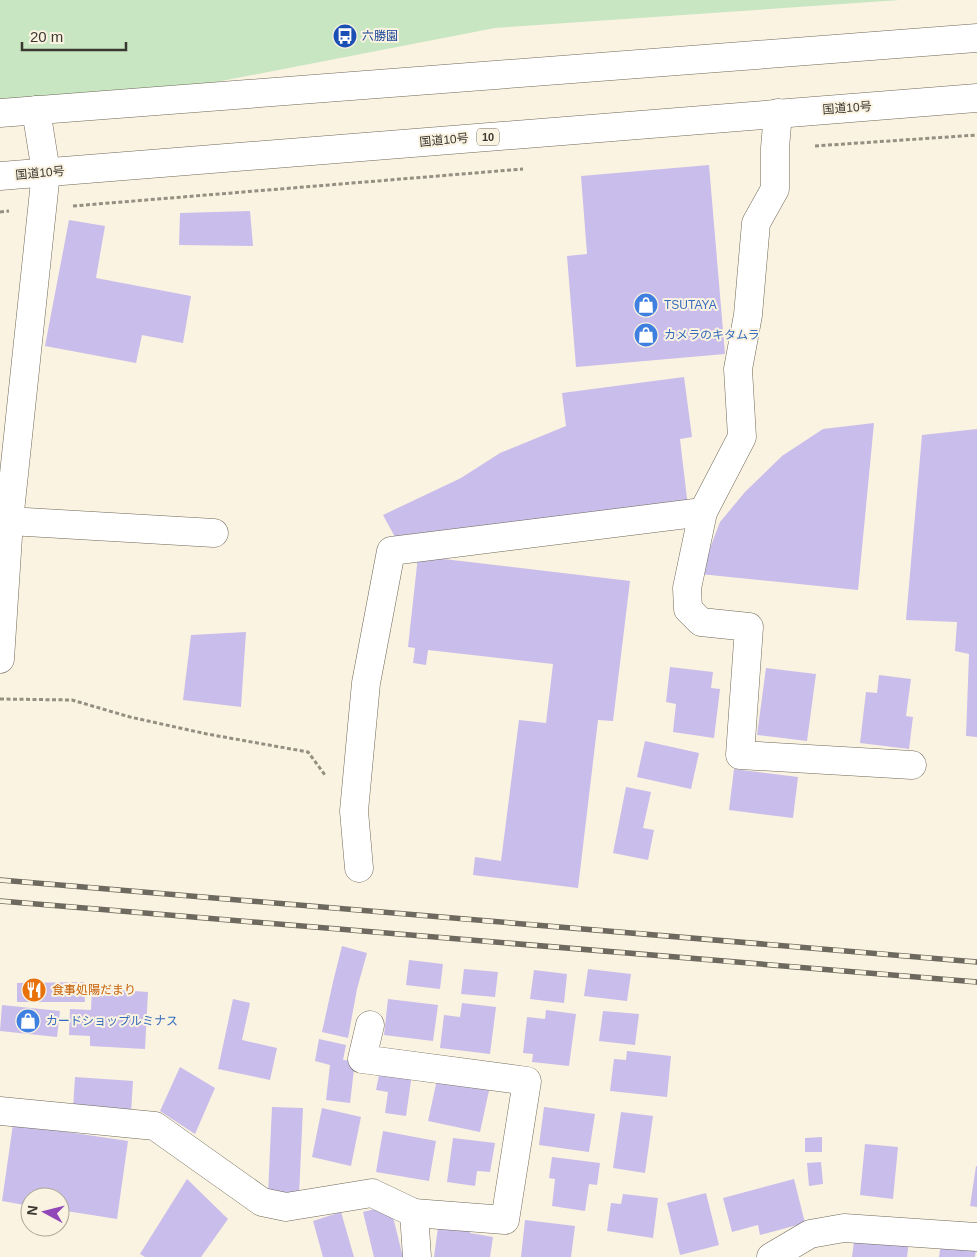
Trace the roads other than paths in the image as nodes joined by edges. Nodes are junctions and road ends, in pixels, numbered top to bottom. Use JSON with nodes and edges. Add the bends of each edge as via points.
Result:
{"nodes":[{"id":1,"x":977,"y":38,"type":"edge"},
{"id":2,"x":977,"y":98,"type":"edge"},
{"id":3,"x":36,"y":110,"type":"junction"},
{"id":4,"x":0,"y":113,"type":"edge"},
{"id":5,"x":778,"y":113,"type":"junction"},
{"id":6,"x":46,"y":172,"type":"junction"},
{"id":7,"x":0,"y":176,"type":"edge"},
{"id":8,"x":703,"y":512,"type":"junction"},
{"id":9,"x":9,"y":521,"type":"junction"},
{"id":10,"x":214,"y":533,"type":"dead end"},
{"id":11,"x":0,"y":659,"type":"edge"},
{"id":12,"x":912,"y":765,"type":"dead end"},
{"id":13,"x":359,"y":868,"type":"dead end"},
{"id":14,"x":370,"y":1025,"type":"dead end"},
{"id":15,"x":0,"y":1111,"type":"edge"},
{"id":16,"x":414,"y":1213,"type":"junction"},
{"id":17,"x":977,"y":1237,"type":"edge"},
{"id":18,"x":417,"y":1257,"type":"edge"},
{"id":19,"x":770,"y":1257,"type":"edge"}],
"edges":[{"from":1,"to":3,"type":"main road"},
{"from":2,"to":5,"type":"main road","name":"国道10号","number":"10"},
{"from":3,"to":4,"type":"main road"},
{"from":3,"to":6,"type":"main road"},
{"from":5,"to":6,"type":"main road","name":"国道10号","number":"10"},
{"from":5,"to":8,"type":"main road","via":[[776,189],[756,223],[748,315],[738,369],[742,437]]},
{"from":6,"to":7,"type":"main road","name":"国道10号","number":"10"},
{"from":6,"to":9,"type":"main road"},
{"from":8,"to":12,"type":"main road","via":[[687,588],[688,609],[701,622],[749,627],[740,756]]},
{"from":8,"to":13,"type":"main road","via":[[391,551],[366,683],[354,811]]},
{"from":9,"to":10,"type":"main road"},
{"from":9,"to":11,"type":"main road"},
{"from":14,"to":16,"type":"main road","via":[[362,1059],[527,1082],[505,1220]]},
{"from":15,"to":16,"type":"main road","via":[[155,1126],[262,1202],[286,1206],[372,1193]]},
{"from":16,"to":18,"type":"main road"},
{"from":17,"to":19,"type":"main road","via":[[844,1228],[810,1234]]}]}
